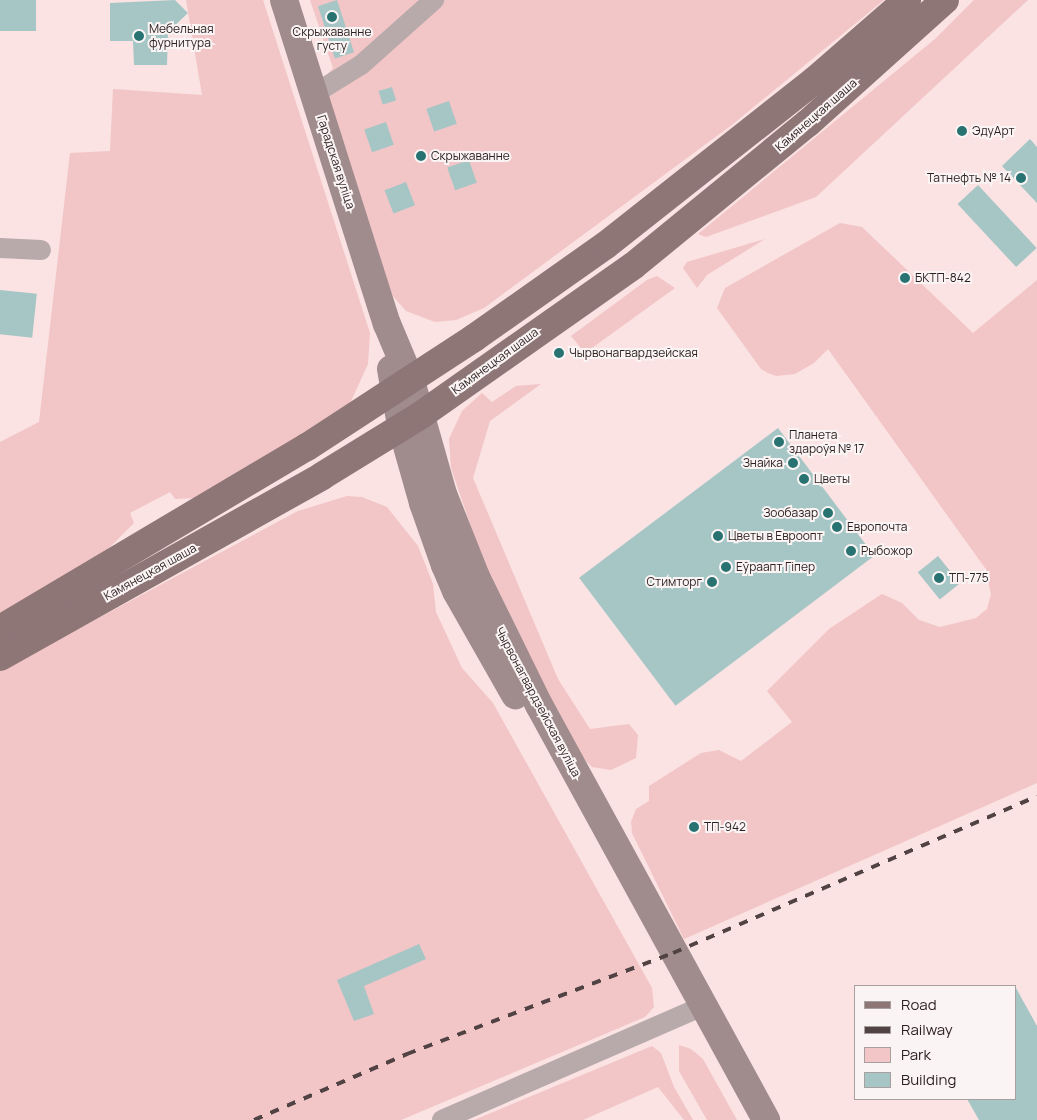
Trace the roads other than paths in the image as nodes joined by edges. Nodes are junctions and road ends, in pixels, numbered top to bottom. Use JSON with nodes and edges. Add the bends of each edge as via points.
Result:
{"nodes":[{"id":1,"x":284,"y":0,"type":"edge"},
{"id":2,"x":434,"y":0,"type":"edge"},
{"id":3,"x":907,"y":0,"type":"edge"},
{"id":4,"x":945,"y":0,"type":"edge"},
{"id":5,"x":314,"y":94,"type":"junction"},
{"id":6,"x":0,"y":248,"type":"edge"},
{"id":7,"x":41,"y":250,"type":"dead end"},
{"id":8,"x":402,"y":386,"type":"junction"},
{"id":9,"x":411,"y":420,"type":"junction"},
{"id":10,"x":0,"y":629,"type":"edge"},
{"id":11,"x":0,"y":657,"type":"edge"},
{"id":12,"x":697,"y":1009,"type":"junction"},
{"id":13,"x":442,"y":1120,"type":"edge"},
{"id":14,"x":752,"y":1120,"type":"edge"},
{"id":15,"x":766,"y":1120,"type":"edge"}],
"edges":[{"from":1,"to":5,"type":"main road","name":"Гарадская вуліца"},
{"from":2,"to":5,"type":"street","via":[[361,65]]},
{"from":3,"to":8,"type":"main road","name":"Камянецкая шаша","via":[[800,91],[606,245]]},
{"from":4,"to":9,"type":"main road","name":"Камянецкая шаша","via":[[802,129],[641,260]]},
{"from":5,"to":8,"type":"main road","name":"Гарадская вуліца","via":[[387,324]]},
{"from":6,"to":7,"type":"street"},
{"from":8,"to":9,"type":"main road","name":"Чырвонагвардзейская вуліца"},
{"from":8,"to":10,"type":"main road","name":"Камянецкая шаша"},
{"from":9,"to":11,"type":"main road","name":"Камянецкая шаша","via":[[322,476]]},
{"from":9,"to":12,"type":"main road","name":"Чырвонагвардзейская вуліца","via":[[503,635]]},
{"from":12,"to":13,"type":"street"},
{"from":12,"to":14,"type":"main road","name":"Чырвонагвардзейская вуліца"},
{"from":12,"to":15,"type":"main road","name":"Чырвонагвардзейская вуліца"}]}
